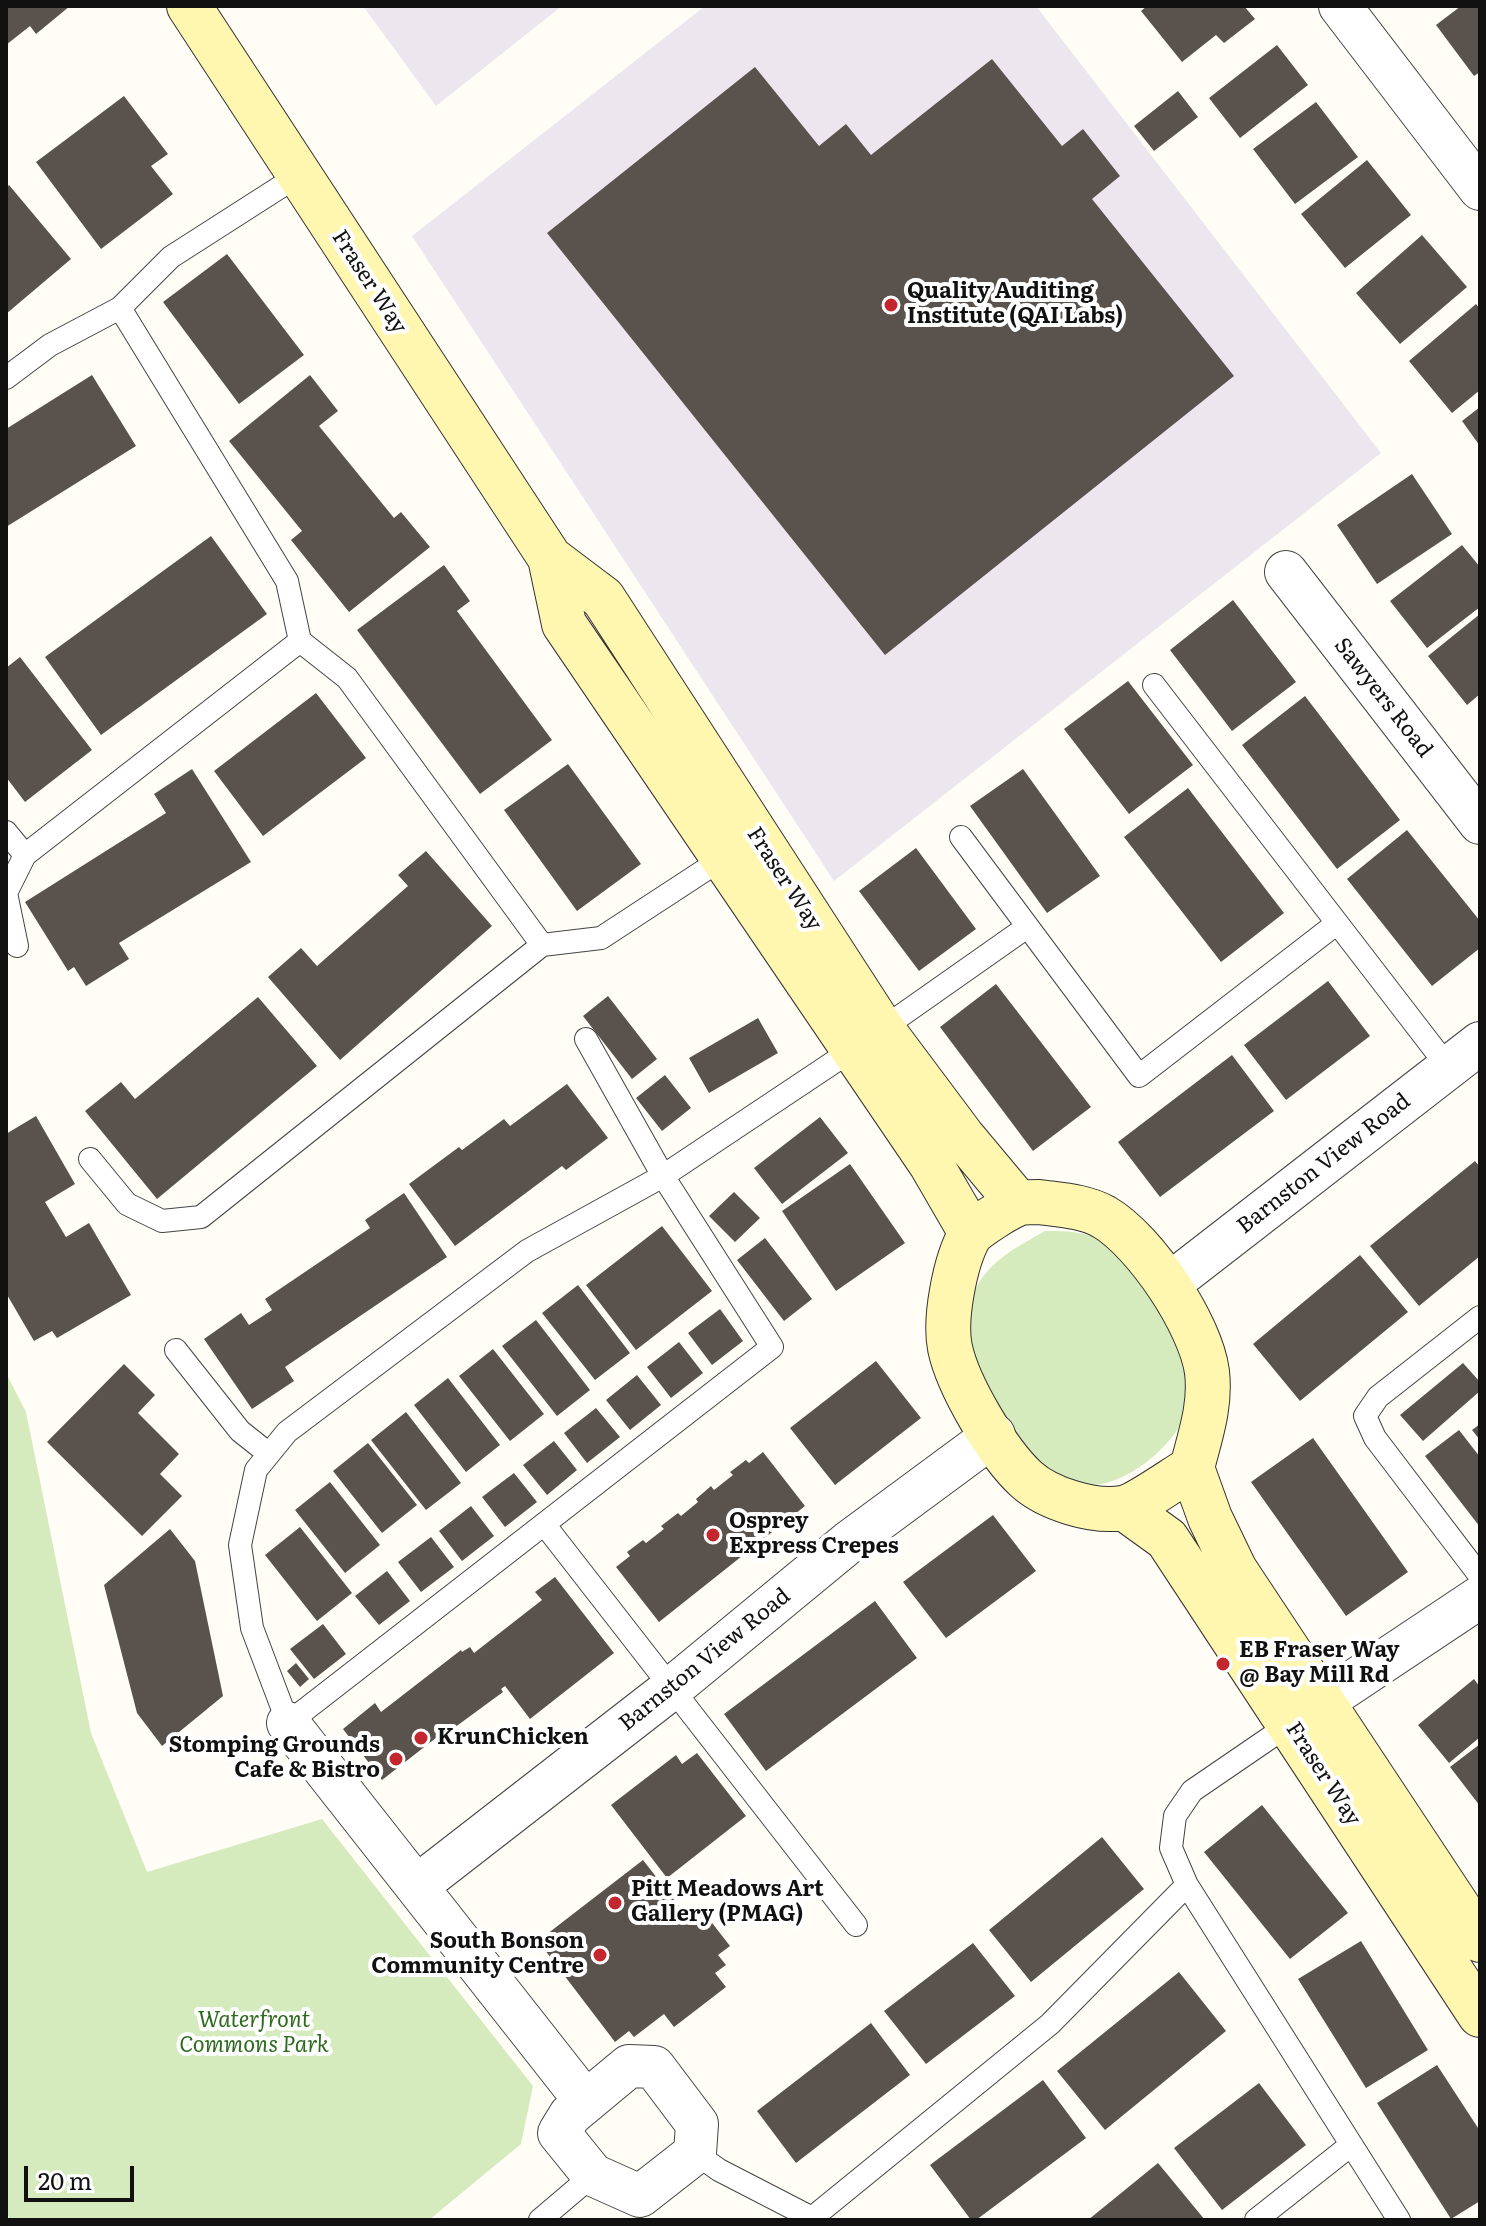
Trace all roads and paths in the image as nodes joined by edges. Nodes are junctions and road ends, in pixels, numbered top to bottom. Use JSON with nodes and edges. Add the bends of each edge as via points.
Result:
{"nodes":[{"id":1,"x":189,"y":6,"type":"edge"},
{"id":2,"x":1340,"y":6,"type":"edge"},
{"id":3,"x":299,"y":175,"type":"junction"},
{"id":4,"x":1480,"y":189,"type":"edge"},
{"id":5,"x":120,"y":308,"type":"junction"},
{"id":6,"x":6,"y":378,"type":"edge"},
{"id":7,"x":1286,"y":572,"type":"dead end"},
{"id":8,"x":300,"y":641,"type":"junction"},
{"id":9,"x":1154,"y":685,"type":"dead end"},
{"id":10,"x":1480,"y":823,"type":"edge"},
{"id":11,"x":6,"y":832,"type":"edge"},
{"id":12,"x":961,"y":837,"type":"dead end"},
{"id":13,"x":740,"y":848,"type":"junction"},
{"id":14,"x":25,"y":855,"type":"junction"},
{"id":15,"x":1336,"y":924,"type":"junction"},
{"id":16,"x":1027,"y":927,"type":"junction"},
{"id":17,"x":542,"y":945,"type":"junction"},
{"id":18,"x":17,"y":946,"type":"dead end"},
{"id":19,"x":586,"y":1039,"type":"dead end"},
{"id":20,"x":867,"y":1040,"type":"junction"},
{"id":21,"x":1464,"y":1055,"type":"edge"},
{"id":22,"x":90,"y":1159,"type":"dead end"},
{"id":23,"x":663,"y":1176,"type":"junction"},
{"id":24,"x":1018,"y":1203,"type":"junction"},
{"id":25,"x":971,"y":1233,"type":"junction"},
{"id":26,"x":1168,"y":1285,"type":"junction"},
{"id":27,"x":1480,"y":1317,"type":"edge"},
{"id":28,"x":176,"y":1350,"type":"dead end"},
{"id":29,"x":994,"y":1435,"type":"junction"},
{"id":30,"x":269,"y":1454,"type":"junction"},
{"id":31,"x":1192,"y":1468,"type":"junction"},
{"id":32,"x":1124,"y":1508,"type":"junction"},
{"id":33,"x":544,"y":1524,"type":"junction"},
{"id":34,"x":1480,"y":1576,"type":"edge"},
{"id":35,"x":1480,"y":1597,"type":"edge"},
{"id":36,"x":672,"y":1688,"type":"junction"},
{"id":37,"x":1307,"y":1713,"type":"junction"},
{"id":38,"x":288,"y":1723,"type":"junction"},
{"id":39,"x":1187,"y":1885,"type":"junction"},
{"id":40,"x":417,"y":1886,"type":"junction"},
{"id":41,"x":856,"y":1925,"type":"dead end"},
{"id":42,"x":1480,"y":1940,"type":"edge"},
{"id":43,"x":1480,"y":2015,"type":"edge"},
{"id":44,"x":586,"y":2102,"type":"junction"},
{"id":45,"x":1351,"y":2145,"type":"junction"},
{"id":46,"x":695,"y":2153,"type":"junction"},
{"id":47,"x":593,"y":2175,"type":"junction"},
{"id":48,"x":812,"y":2219,"type":"edge"},
{"id":49,"x":540,"y":2220,"type":"edge"},
{"id":50,"x":1256,"y":2220,"type":"edge"},
{"id":51,"x":1399,"y":2220,"type":"edge"}],
"edges":[{"from":1,"to":3,"type":"street","name":"Fraser Way"},
{"from":2,"to":4,"type":"street"},
{"from":3,"to":5,"type":"lane","via":[[171,257]]},
{"from":3,"to":13,"type":"street","name":"Fraser Way","via":[[550,558],[564,624]]},
{"from":5,"to":6,"type":"lane","via":[[50,345]]},
{"from":5,"to":8,"type":"lane","via":[[287,581]]},
{"from":7,"to":10,"type":"street","name":"Sawyers Road"},
{"from":8,"to":14,"type":"lane"},
{"from":8,"to":17,"type":"lane","via":[[347,678]]},
{"from":9,"to":15,"type":"lane"},
{"from":11,"to":14,"type":"lane"},
{"from":12,"to":16,"type":"lane"},
{"from":13,"to":17,"type":"lane","via":[[601,938]]},
{"from":13,"to":20,"type":"street","name":"Fraser Way"},
{"from":14,"to":18,"type":"lane","via":[[6,893]]},
{"from":15,"to":16,"type":"lane","via":[[1139,1076]]},
{"from":15,"to":21,"type":"lane"},
{"from":16,"to":20,"type":"lane"},
{"from":17,"to":22,"type":"lane","via":[[201,1217],[162,1221],[127,1204]]},
{"from":19,"to":23,"type":"lane"},
{"from":20,"to":23,"type":"lane"},
{"from":20,"to":24,"type":"street","name":"Fraser Way"},
{"from":20,"to":25,"type":"street","name":"Fraser Way"},
{"from":21,"to":26,"type":"street","name":"Barnston View Road"},
{"from":23,"to":30,"type":"lane","via":[[527,1251],[287,1432]]},
{"from":23,"to":33,"type":"lane","via":[[772,1347]]},
{"from":24,"to":25,"type":"street"},
{"from":24,"to":26,"type":"street","via":[[1074,1206],[1102,1216],[1127,1233]]},
{"from":25,"to":29,"type":"street","via":[[949,1313],[949,1346],[960,1378]]},
{"from":26,"to":31,"type":"street","via":[[1207,1370],[1207,1413]]},
{"from":27,"to":34,"type":"lane","via":[[1378,1397],[1365,1416],[1375,1438]]},
{"from":28,"to":30,"type":"lane","via":[[240,1431]]},
{"from":29,"to":32,"type":"street","via":[[1027,1480],[1053,1496],[1083,1507]]},
{"from":29,"to":36,"type":"street","name":"Barnston View Road","via":[[849,1542]]},
{"from":30,"to":38,"type":"lane","via":[[256,1470],[240,1545],[252,1628]]},
{"from":31,"to":32,"type":"street"},
{"from":31,"to":37,"type":"street","name":"Fraser Way","via":[[1210,1518]]},
{"from":32,"to":37,"type":"street","name":"Fraser Way","via":[[1167,1539]]},
{"from":33,"to":36,"type":"lane"},
{"from":33,"to":38,"type":"lane"},
{"from":35,"to":37,"type":"street"},
{"from":36,"to":40,"type":"street","name":"Barnston View Road"},
{"from":36,"to":41,"type":"lane"},
{"from":37,"to":39,"type":"lane","via":[[1192,1791],[1175,1816],[1171,1848]]},
{"from":37,"to":42,"type":"street","name":"Fraser Way"},
{"from":37,"to":43,"type":"street","name":"Fraser Way"},
{"from":38,"to":40,"type":"street"},
{"from":39,"to":45,"type":"lane"},
{"from":39,"to":48,"type":"lane","via":[[1050,2024]]},
{"from":40,"to":44,"type":"street"},
{"from":44,"to":46,"type":"street","via":[[629,2066],[654,2067],[697,2124]]},
{"from":44,"to":47,"type":"street","via":[[559,2133]]},
{"from":45,"to":50,"type":"lane"},
{"from":45,"to":51,"type":"lane"},
{"from":46,"to":47,"type":"street","via":[[640,2196]]},
{"from":46,"to":48,"type":"lane"},
{"from":47,"to":49,"type":"lane"}]}
